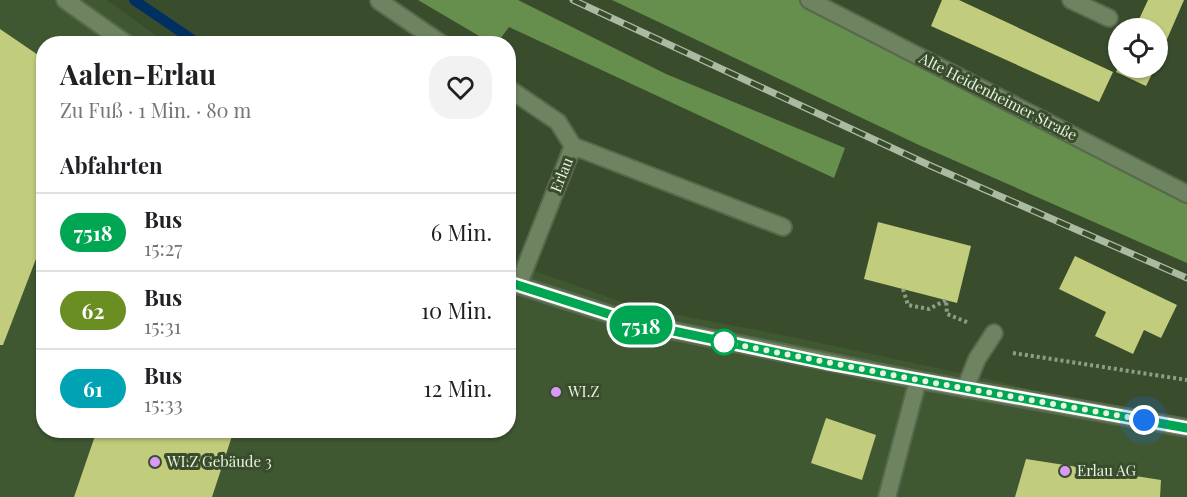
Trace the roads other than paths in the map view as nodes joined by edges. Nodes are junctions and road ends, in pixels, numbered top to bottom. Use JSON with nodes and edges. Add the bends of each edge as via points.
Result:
{"nodes":[{"id":1,"x":65,"y":0,"type":"edge"},
{"id":2,"x":809,"y":0,"type":"edge"},
{"id":3,"x":1071,"y":0,"type":"edge"},
{"id":4,"x":379,"y":2,"type":"dead end"},
{"id":5,"x":827,"y":4,"type":"edge"},
{"id":6,"x":1109,"y":18,"type":"dead end"},
{"id":7,"x":116,"y":36,"type":"edge"},
{"id":8,"x":430,"y":36,"type":"edge"},
{"id":9,"x":516,"y":93,"type":"edge"},
{"id":10,"x":573,"y":146,"type":"junction"},
{"id":11,"x":1187,"y":194,"type":"edge"},
{"id":12,"x":783,"y":227,"type":"dead end"},
{"id":13,"x":516,"y":277,"type":"edge"},
{"id":14,"x":516,"y":285,"type":"edge"},
{"id":15,"x":994,"y":333,"type":"road end"},
{"id":16,"x":918,"y":380,"type":"junction"},
{"id":17,"x":965,"y":388,"type":"junction"},
{"id":18,"x":1187,"y":428,"type":"edge"},
{"id":19,"x":887,"y":497,"type":"edge"}],
"edges":[{"from":1,"to":7,"type":"street"},
{"from":2,"to":5,"type":"street","name":"Alte Heidenheimer Straße"},
{"from":3,"to":6,"type":"street"},
{"from":4,"to":8,"type":"street"},
{"from":5,"to":11,"type":"street","name":"Alte Heidenheimer Straße"},
{"from":9,"to":10,"type":"street","name":"Erlau","via":[[558,122]]},
{"from":10,"to":12,"type":"street"},
{"from":10,"to":13,"type":"street","name":"Erlau"},
{"from":14,"to":16,"type":"street","via":[[640,324]]},
{"from":15,"to":17,"type":"street","via":[[976,359]]},
{"from":16,"to":17,"type":"street"},
{"from":16,"to":19,"type":"street"},
{"from":17,"to":18,"type":"street"}]}
